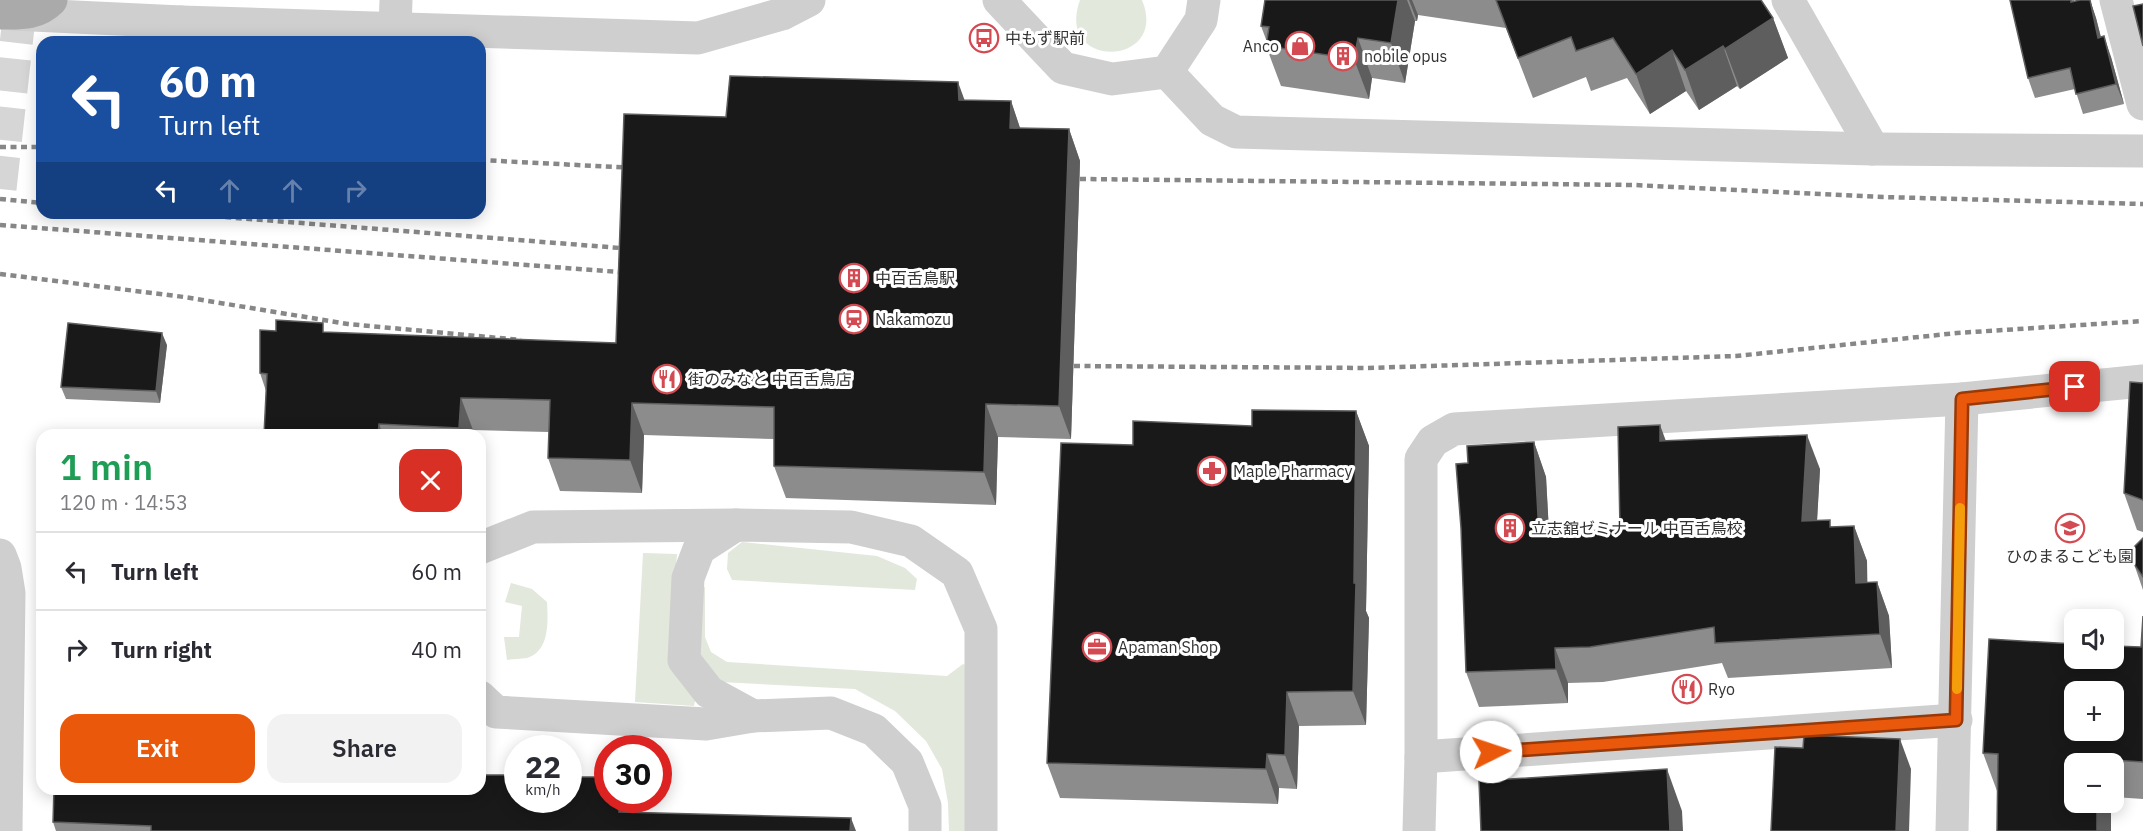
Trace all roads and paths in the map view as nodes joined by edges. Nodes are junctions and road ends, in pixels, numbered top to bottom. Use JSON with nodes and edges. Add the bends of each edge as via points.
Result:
{"nodes":[{"id":1,"x":51,"y":0,"type":"edge"},
{"id":2,"x":119,"y":0,"type":"edge"},
{"id":3,"x":809,"y":0,"type":"edge"},
{"id":4,"x":999,"y":0,"type":"edge"},
{"id":5,"x":1204,"y":0,"type":"edge"},
{"id":6,"x":1788,"y":0,"type":"edge"},
{"id":7,"x":2115,"y":0,"type":"edge"},
{"id":8,"x":0,"y":13,"type":"edge"},
{"id":9,"x":396,"y":15,"type":"edge"},
{"id":10,"x":181,"y":22,"type":"junction"},
{"id":11,"x":1167,"y":72,"type":"junction"},
{"id":12,"x":2143,"y":104,"type":"edge"},
{"id":13,"x":1873,"y":149,"type":"junction"},
{"id":14,"x":2143,"y":151,"type":"edge"},
{"id":15,"x":2143,"y":381,"type":"edge"},
{"id":16,"x":1962,"y":399,"type":"junction"},
{"id":17,"x":736,"y":525,"type":"junction"},
{"id":18,"x":486,"y":546,"type":"edge"},
{"id":19,"x":0,"y":555,"type":"edge"},
{"id":20,"x":486,"y":703,"type":"edge"},
{"id":21,"x":753,"y":716,"type":"junction"},
{"id":22,"x":1956,"y":720,"type":"junction"},
{"id":23,"x":1421,"y":757,"type":"junction"},
{"id":24,"x":6,"y":831,"type":"edge"},
{"id":25,"x":925,"y":831,"type":"edge"},
{"id":26,"x":981,"y":831,"type":"edge"},
{"id":27,"x":1419,"y":831,"type":"edge"},
{"id":28,"x":1952,"y":831,"type":"edge"}],
"edges":[{"from":1,"to":8,"type":"main road","via":[[33,11]]},
{"from":2,"to":10,"type":"street","via":[[153,16]]},
{"from":3,"to":9,"type":"street","via":[[782,14],[698,38]]},
{"from":4,"to":11,"type":"street","via":[[1063,68],[1112,78]]},
{"from":5,"to":11,"type":"street","via":[[1201,20]]},
{"from":6,"to":13,"type":"street"},
{"from":7,"to":12,"type":"street"},
{"from":8,"to":10,"type":"street"},
{"from":9,"to":10,"type":"street"},
{"from":11,"to":13,"type":"street","via":[[1212,120],[1236,132]]},
{"from":13,"to":14,"type":"street"},
{"from":15,"to":16,"type":"street"},
{"from":16,"to":22,"type":"street"},
{"from":16,"to":23,"type":"street","via":[[1454,429],[1433,441],[1421,459]]},
{"from":17,"to":18,"type":"street","via":[[533,527]]},
{"from":17,"to":21,"type":"street","via":[[699,549],[695,559],[688,578],[684,660],[709,692]]},
{"from":17,"to":26,"type":"street","via":[[851,527],[911,541],[957,573],[981,629]]},
{"from":19,"to":24,"type":"street","via":[[9,593]]},
{"from":20,"to":21,"type":"street","via":[[496,712],[706,724]]},
{"from":21,"to":25,"type":"street","via":[[831,713],[874,730],[907,762],[925,806]]},
{"from":22,"to":23,"type":"street"},
{"from":22,"to":28,"type":"street"},
{"from":23,"to":27,"type":"street"}]}
